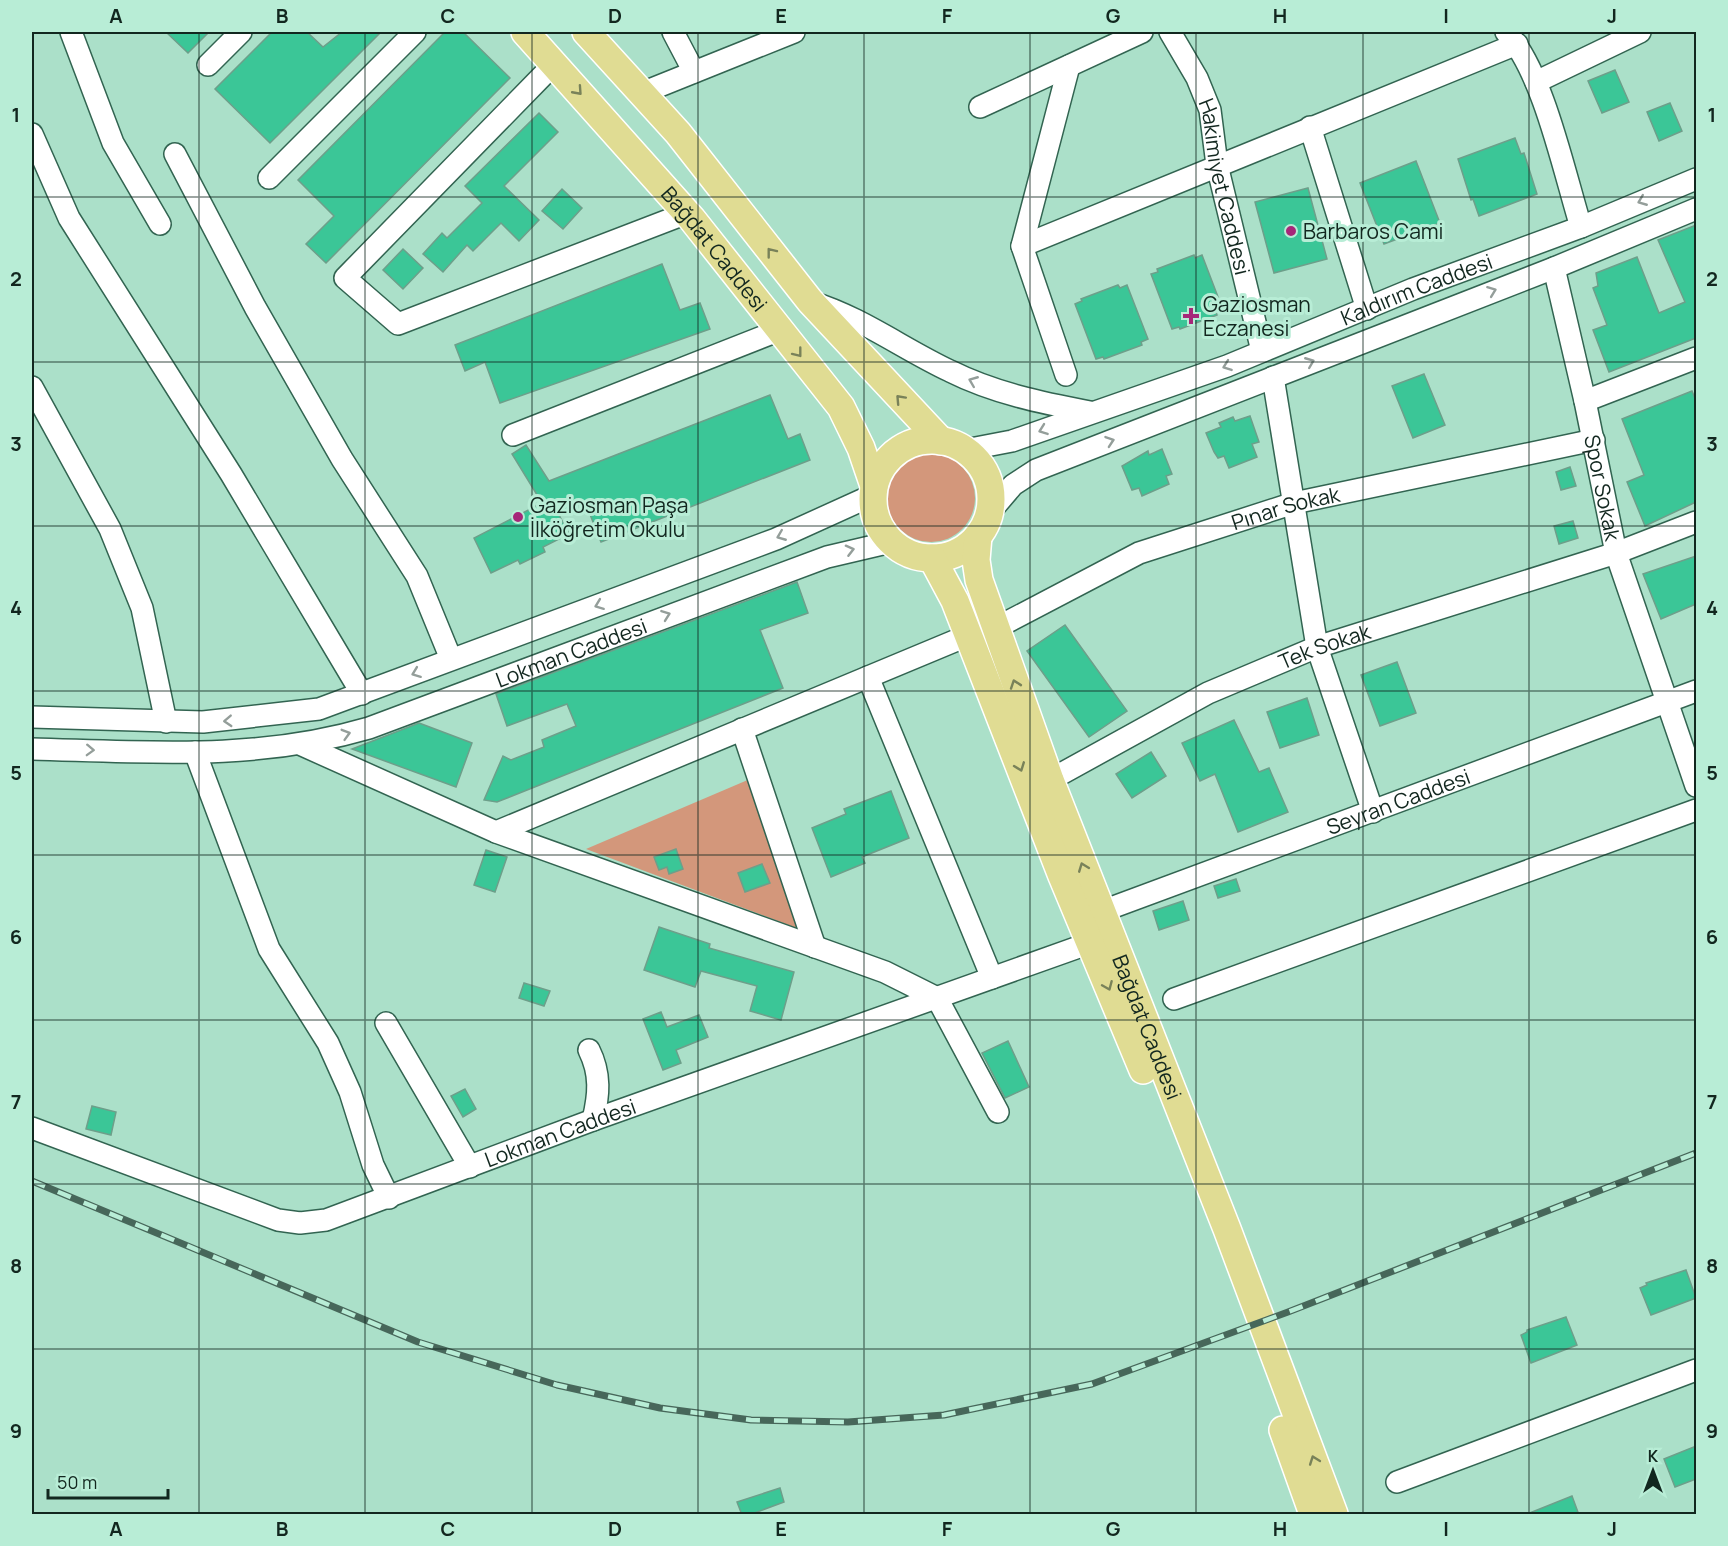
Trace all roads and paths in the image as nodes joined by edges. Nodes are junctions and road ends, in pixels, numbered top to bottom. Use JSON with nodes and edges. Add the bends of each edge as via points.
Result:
{"nodes":[{"id":1,"x":71,"y":32,"type":"edge"},
{"id":2,"x":241,"y":32,"type":"edge"},
{"id":3,"x":415,"y":32,"type":"edge"},
{"id":4,"x":525,"y":32,"type":"edge"},
{"id":5,"x":586,"y":32,"type":"edge"},
{"id":6,"x":673,"y":32,"type":"edge"},
{"id":7,"x":794,"y":32,"type":"edge"},
{"id":8,"x":1142,"y":32,"type":"edge"},
{"id":9,"x":1170,"y":32,"type":"edge"},
{"id":10,"x":1640,"y":32,"type":"edge"},
{"id":11,"x":1512,"y":38,"type":"edge"},
{"id":12,"x":554,"y":64,"type":"junction"},
{"id":13,"x":208,"y":65,"type":"dead end"},
{"id":14,"x":1069,"y":66,"type":"junction"},
{"id":15,"x":694,"y":72,"type":"junction"},
{"id":16,"x":1536,"y":82,"type":"junction"},
{"id":17,"x":642,"y":93,"type":"junction"},
{"id":18,"x":980,"y":107,"type":"dead end"},
{"id":19,"x":1310,"y":128,"type":"junction"},
{"id":20,"x":32,"y":134,"type":"edge"},
{"id":21,"x":175,"y":154,"type":"dead end"},
{"id":22,"x":1217,"y":165,"type":"junction"},
{"id":23,"x":269,"y":178,"type":"dead end"},
{"id":24,"x":1696,"y":179,"type":"edge"},
{"id":25,"x":1696,"y":209,"type":"edge"},
{"id":26,"x":687,"y":213,"type":"junction"},
{"id":27,"x":160,"y":224,"type":"dead end"},
{"id":28,"x":1581,"y":226,"type":"junction"},
{"id":29,"x":1022,"y":246,"type":"junction"},
{"id":30,"x":1554,"y":268,"type":"junction"},
{"id":31,"x":810,"y":302,"type":"junction"},
{"id":32,"x":1367,"y":309,"type":"junction"},
{"id":33,"x":780,"y":330,"type":"junction"},
{"id":34,"x":1262,"y":351,"type":"junction"},
{"id":35,"x":1696,"y":358,"type":"edge"},
{"id":36,"x":1066,"y":375,"type":"dead end"},
{"id":37,"x":1273,"y":377,"type":"junction"},
{"id":38,"x":32,"y":387,"type":"edge"},
{"id":39,"x":1586,"y":401,"type":"junction"},
{"id":40,"x":1090,"y":412,"type":"junction"},
{"id":41,"x":513,"y":435,"type":"dead end"},
{"id":42,"x":1594,"y":440,"type":"junction"},
{"id":43,"x":953,"y":446,"type":"junction"},
{"id":44,"x":873,"y":490,"type":"junction"},
{"id":45,"x":1294,"y":503,"type":"junction"},
{"id":46,"x":1696,"y":522,"type":"edge"},
{"id":47,"x":984,"y":524,"type":"junction"},
{"id":48,"x":891,"y":542,"type":"junction"},
{"id":49,"x":1616,"y":553,"type":"junction"},
{"id":50,"x":932,"y":558,"type":"junction"},
{"id":51,"x":996,"y":628,"type":"junction"},
{"id":52,"x":969,"y":634,"type":"junction"},
{"id":53,"x":1317,"y":647,"type":"junction"},
{"id":54,"x":451,"y":659,"type":"junction"},
{"id":55,"x":868,"y":676,"type":"junction"},
{"id":56,"x":1696,"y":691,"type":"edge"},
{"id":57,"x":362,"y":694,"type":"junction"},
{"id":58,"x":1666,"y":703,"type":"junction"},
{"id":59,"x":32,"y":717,"type":"edge"},
{"id":60,"x":166,"y":722,"type":"junction"},
{"id":61,"x":742,"y":729,"type":"junction"},
{"id":62,"x":302,"y":745,"type":"junction"},
{"id":63,"x":32,"y":749,"type":"edge"},
{"id":64,"x":195,"y":752,"type":"junction"},
{"id":65,"x":1050,"y":780,"type":"junction"},
{"id":66,"x":1696,"y":786,"type":"edge"},
{"id":67,"x":1696,"y":810,"type":"edge"},
{"id":68,"x":1373,"y":812,"type":"junction"},
{"id":69,"x":496,"y":832,"type":"junction"},
{"id":70,"x":1100,"y":912,"type":"junction"},
{"id":71,"x":1090,"y":944,"type":"junction"},
{"id":72,"x":815,"y":947,"type":"junction"},
{"id":73,"x":992,"y":978,"type":"junction"},
{"id":74,"x":937,"y":998,"type":"junction"},
{"id":75,"x":1174,"y":999,"type":"dead end"},
{"id":76,"x":386,"y":1023,"type":"dead end"},
{"id":77,"x":589,"y":1050,"type":"dead end"},
{"id":78,"x":998,"y":1112,"type":"dead end"},
{"id":79,"x":593,"y":1120,"type":"junction"},
{"id":80,"x":32,"y":1128,"type":"edge"},
{"id":81,"x":470,"y":1167,"type":"junction"},
{"id":82,"x":389,"y":1198,"type":"junction"},
{"id":83,"x":1696,"y":1370,"type":"edge"},
{"id":84,"x":1397,"y":1482,"type":"dead end"},
{"id":85,"x":1313,"y":1515,"type":"edge"},
{"id":86,"x":1334,"y":1515,"type":"edge"}],
"edges":[{"from":1,"to":27,"type":"street","via":[[113,143]]},
{"from":2,"to":13,"type":"street"},
{"from":3,"to":23,"type":"street"},
{"from":4,"to":12,"type":"main road","name":"Bağdat Caddesi"},
{"from":5,"to":17,"type":"main road","name":"Bağdat Caddesi"},
{"from":6,"to":15,"type":"street"},
{"from":7,"to":15,"type":"street"},
{"from":8,"to":14,"type":"street"},
{"from":9,"to":22,"type":"street","name":"Hakimiyet Caddesi","via":[[1204,93],[1214,128]]},
{"from":10,"to":16,"type":"street"},
{"from":11,"to":16,"type":"street"},
{"from":11,"to":19,"type":"street"},
{"from":12,"to":26,"type":"main road","name":"Bağdat Caddesi","one_way":true},
{"from":12,"to":26,"type":"street","via":[[345,278],[398,324]]},
{"from":14,"to":18,"type":"street"},
{"from":14,"to":29,"type":"street"},
{"from":15,"to":17,"type":"street"},
{"from":16,"to":28,"type":"street"},
{"from":31,"to":17,"type":"main road","name":"Bağdat Caddesi","one_way":true},
{"from":19,"to":22,"type":"street"},
{"from":19,"to":32,"type":"street"},
{"from":20,"to":57,"type":"street","via":[[69,218],[231,474]]},
{"from":21,"to":54,"type":"street","via":[[330,439],[417,576]]},
{"from":22,"to":29,"type":"street"},
{"from":22,"to":34,"type":"street","name":"Hakimiyet Caddesi"},
{"from":24,"to":28,"type":"street","name":"Kaldırım Caddesi","one_way":true},
{"from":25,"to":30,"type":"street","name":"Kaldırım Caddesi"},
{"from":26,"to":33,"type":"main road","name":"Bağdat Caddesi"},
{"from":28,"to":32,"type":"street","name":"Kaldırım Caddesi"},
{"from":29,"to":36,"type":"street"},
{"from":37,"to":30,"type":"street","name":"Kaldırım Caddesi","one_way":true},
{"from":30,"to":39,"type":"street","name":"Spor Sokak"},
{"from":40,"to":31,"type":"street","one_way":true,"via":[[971,381],[837,310]]},
{"from":43,"to":31,"type":"main road","name":"Bağdat Caddesi","one_way":true},
{"from":32,"to":34,"type":"street","name":"Kaldırım Caddesi"},
{"from":33,"to":41,"type":"street"},
{"from":33,"to":44,"type":"main road","name":"Bağdat Caddesi","one_way":true,"via":[[841,408],[861,448]]},
{"from":34,"to":40,"type":"street","name":"Kaldırım Caddesi","one_way":true},
{"from":35,"to":39,"type":"street"},
{"from":37,"to":45,"type":"street"},
{"from":47,"to":37,"type":"street","name":"Kaldırım Caddesi","one_way":true,"via":[[1013,485],[1036,470]]},
{"from":38,"to":60,"type":"street","via":[[110,529],[142,608]]},
{"from":39,"to":42,"type":"street","name":"Spor Sokak"},
{"from":40,"to":43,"type":"street","name":"Kaldırım Caddesi","one_way":true,"via":[[1011,441]]},
{"from":42,"to":45,"type":"street","name":"Pınar Sokak"},
{"from":42,"to":49,"type":"street","name":"Spor Sokak"},
{"from":43,"to":44,"type":"main road","via":[[923,441],[898,450],[885,462]]},
{"from":43,"to":47,"type":"main road","via":[[978,462],[987,478],[991,495]]},
{"from":44,"to":48,"type":"main road","via":[[876,521]]},
{"from":44,"to":54,"type":"street","name":"Lokman Caddesi","one_way":true,"via":[[776,539]]},
{"from":45,"to":51,"type":"street","name":"Pınar Sokak","via":[[1139,553]]},
{"from":45,"to":53,"type":"street"},
{"from":46,"to":49,"type":"street","name":"Tek Sokak"},
{"from":47,"to":50,"type":"main road","via":[[957,552]]},
{"from":47,"to":51,"type":"main road","name":"Bağdat Caddesi","via":[[977,569]]},
{"from":48,"to":50,"type":"main road","via":[[914,556]]},
{"from":62,"to":48,"type":"street","name":"Lokman Caddesi","one_way":true,"via":[[369,728],[827,557]]},
{"from":49,"to":53,"type":"street","name":"Tek Sokak"},
{"from":49,"to":58,"type":"street","name":"Spor Sokak"},
{"from":50,"to":52,"type":"main road","name":"Bağdat Caddesi"},
{"from":65,"to":51,"type":"main road","name":"Bağdat Caddesi","one_way":true},
{"from":52,"to":55,"type":"street"},
{"from":52,"to":71,"type":"main road","name":"Bağdat Caddesi","one_way":true},
{"from":53,"to":65,"type":"street","name":"Tek Sokak","via":[[1208,693]]},
{"from":53,"to":68,"type":"street"},
{"from":54,"to":57,"type":"street","name":"Lokman Caddesi","one_way":true},
{"from":55,"to":61,"type":"street"},
{"from":55,"to":73,"type":"street"},
{"from":56,"to":58,"type":"street","name":"Seyran Caddesi"},
{"from":57,"to":60,"type":"street","name":"Lokman Caddesi","one_way":true,"via":[[319,710],[278,716]]},
{"from":58,"to":66,"type":"street","name":"Spor Sokak"},
{"from":58,"to":68,"type":"street","name":"Seyran Caddesi"},
{"from":59,"to":60,"type":"street","name":"Lokman Caddesi"},
{"from":61,"to":69,"type":"street"},
{"from":61,"to":72,"type":"street"},
{"from":62,"to":64,"type":"street","name":"Lokman Caddesi"},
{"from":62,"to":69,"type":"street"},
{"from":63,"to":64,"type":"street","name":"Lokman Caddesi","one_way":true},
{"from":64,"to":82,"type":"street","via":[[268,949],[328,1043]]},
{"from":70,"to":65,"type":"main road","name":"Bağdat Caddesi","one_way":true},
{"from":67,"to":75,"type":"street"},
{"from":68,"to":70,"type":"street","name":"Seyran Caddesi"},
{"from":69,"to":72,"type":"street"},
{"from":86,"to":70,"type":"main road","name":"Bağdat Caddesi","one_way":true,"via":[[1227,1229]]},
{"from":71,"to":73,"type":"street","name":"Lokman Caddesi"},
{"from":71,"to":85,"type":"main road","name":"Bağdat Caddesi","one_way":true,"via":[[1225,1266]]},
{"from":72,"to":74,"type":"street","via":[[885,972]]},
{"from":73,"to":74,"type":"street","name":"Lokman Caddesi"},
{"from":74,"to":78,"type":"street"},
{"from":74,"to":79,"type":"street","name":"Lokman Caddesi"},
{"from":76,"to":81,"type":"street"},
{"from":77,"to":79,"type":"street","via":[[599,1087]]},
{"from":79,"to":81,"type":"street","name":"Lokman Caddesi"},
{"from":80,"to":82,"type":"street","name":"Lokman Caddesi","via":[[278,1220],[326,1220]]},
{"from":81,"to":82,"type":"street","name":"Lokman Caddesi"},
{"from":83,"to":84,"type":"street"}]}
